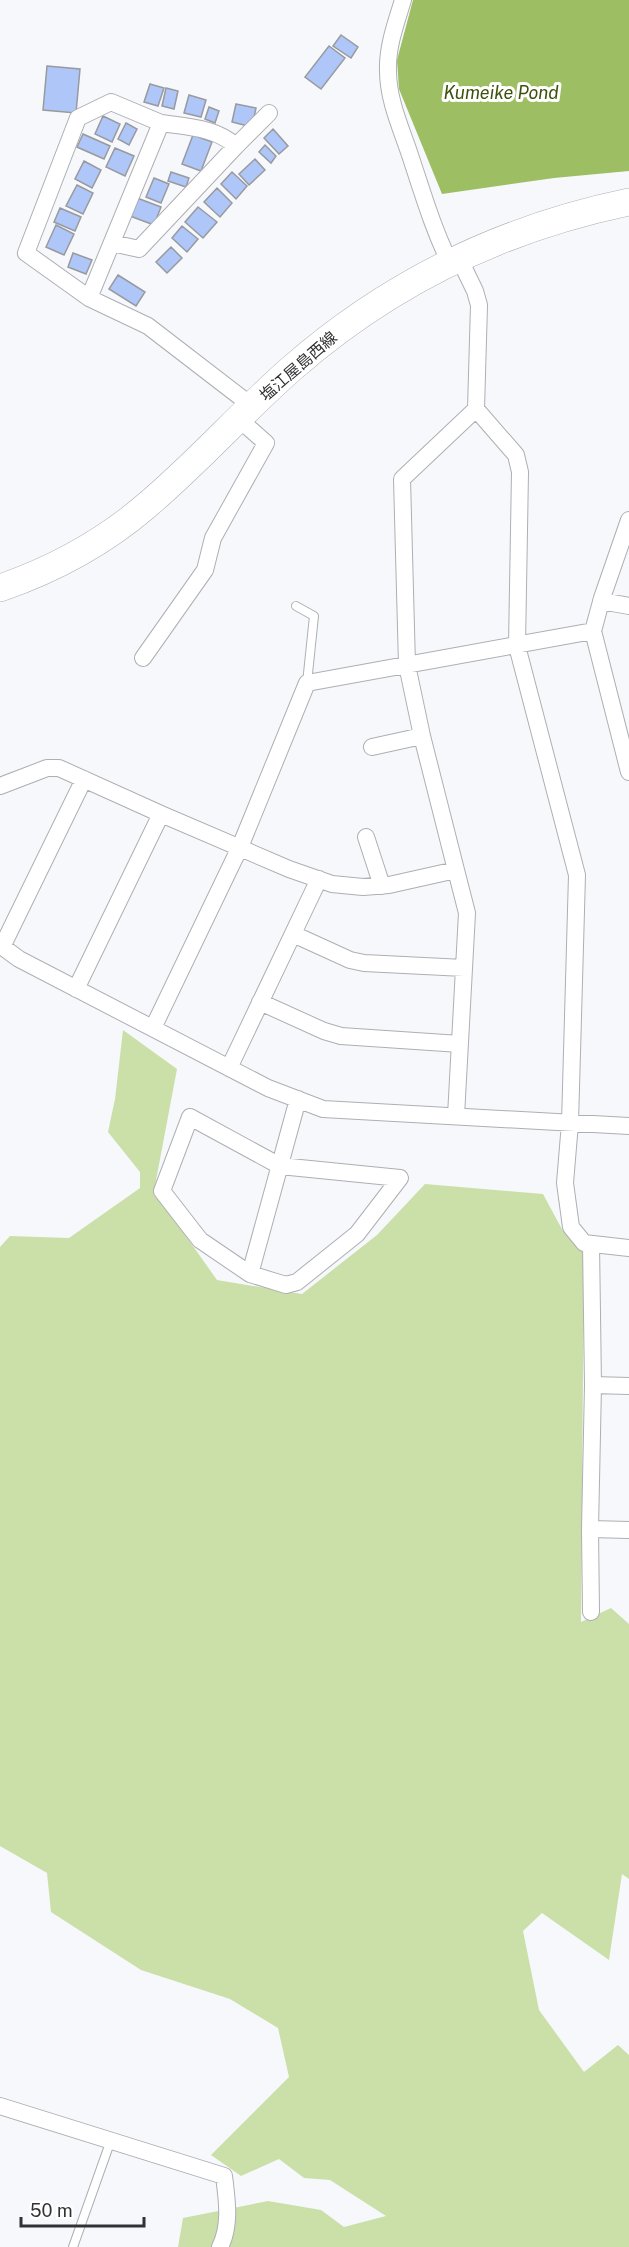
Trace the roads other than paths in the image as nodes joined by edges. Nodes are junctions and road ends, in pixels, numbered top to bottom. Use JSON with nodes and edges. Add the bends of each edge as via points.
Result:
{"nodes":[{"id":1,"x":403,"y":0,"type":"edge"},
{"id":2,"x":269,"y":113,"type":"dead end"},
{"id":3,"x":161,"y":123,"type":"junction"},
{"id":4,"x":236,"y":146,"type":"junction"},
{"id":5,"x":629,"y":201,"type":"edge"},
{"id":6,"x":112,"y":243,"type":"junction"},
{"id":7,"x":455,"y":260,"type":"junction"},
{"id":8,"x":89,"y":298,"type":"junction"},
{"id":9,"x":476,"y":409,"type":"junction"},
{"id":10,"x":245,"y":412,"type":"junction"},
{"id":11,"x":629,"y":520,"type":"edge"},
{"id":12,"x":0,"y":588,"type":"edge"},
{"id":13,"x":601,"y":601,"type":"junction"},
{"id":14,"x":296,"y":606,"type":"dead end"},
{"id":15,"x":629,"y":606,"type":"edge"},
{"id":16,"x":592,"y":631,"type":"junction"},
{"id":17,"x":517,"y":646,"type":"junction"},
{"id":18,"x":143,"y":658,"type":"dead end"},
{"id":19,"x":407,"y":665,"type":"junction"},
{"id":20,"x":307,"y":683,"type":"junction"},
{"id":21,"x":422,"y":736,"type":"junction"},
{"id":22,"x":372,"y":747,"type":"dead end"},
{"id":23,"x":629,"y":772,"type":"edge"},
{"id":24,"x":84,"y":779,"type":"junction"},
{"id":25,"x":0,"y":786,"type":"edge"},
{"id":26,"x":161,"y":814,"type":"junction"},
{"id":27,"x":366,"y":837,"type":"dead end"},
{"id":28,"x":240,"y":847,"type":"junction"},
{"id":29,"x":456,"y":870,"type":"junction"},
{"id":30,"x":319,"y":879,"type":"junction"},
{"id":31,"x":382,"y":886,"type":"junction"},
{"id":32,"x":293,"y":934,"type":"junction"},
{"id":33,"x":1,"y":946,"type":"edge"},
{"id":34,"x":464,"y":968,"type":"junction"},
{"id":35,"x":76,"y":989,"type":"junction"},
{"id":36,"x":260,"y":1002,"type":"junction"},
{"id":37,"x":153,"y":1028,"type":"junction"},
{"id":38,"x":460,"y":1044,"type":"junction"},
{"id":39,"x":229,"y":1068,"type":"junction"},
{"id":40,"x":298,"y":1099,"type":"junction"},
{"id":41,"x":456,"y":1116,"type":"junction"},
{"id":42,"x":570,"y":1123,"type":"junction"},
{"id":43,"x":629,"y":1126,"type":"edge"},
{"id":44,"x":280,"y":1166,"type":"junction"},
{"id":45,"x":591,"y":1244,"type":"junction"},
{"id":46,"x":629,"y":1248,"type":"edge"},
{"id":47,"x":250,"y":1275,"type":"junction"},
{"id":48,"x":593,"y":1385,"type":"junction"},
{"id":49,"x":629,"y":1386,"type":"edge"},
{"id":50,"x":590,"y":1529,"type":"junction"},
{"id":51,"x":629,"y":1530,"type":"edge"},
{"id":52,"x":591,"y":1612,"type":"dead end"},
{"id":53,"x":0,"y":2106,"type":"edge"},
{"id":54,"x":111,"y":2139,"type":"junction"},
{"id":55,"x":73,"y":2247,"type":"edge"},
{"id":56,"x":220,"y":2247,"type":"edge"}],
"edges":[{"from":1,"to":7,"type":"street","via":[[390,43],[389,86],[441,244]]},
{"from":2,"to":4,"type":"street"},
{"from":3,"to":4,"type":"street","via":[[224,135]]},
{"from":3,"to":6,"type":"street"},
{"from":3,"to":8,"type":"street","via":[[111,102],[78,118],[26,253]]},
{"from":4,"to":6,"type":"street","via":[[139,249]]},
{"from":5,"to":7,"type":"main road","name":"塩江屋島西線","via":[[560,218]]},
{"from":6,"to":8,"type":"street"},
{"from":7,"to":9,"type":"street","via":[[475,291],[479,305]]},
{"from":7,"to":10,"type":"main road","name":"塩江屋島西線","via":[[360,314]]},
{"from":8,"to":10,"type":"street","via":[[148,326]]},
{"from":9,"to":17,"type":"street","via":[[516,455],[520,472]]},
{"from":9,"to":19,"type":"street","via":[[402,479]]},
{"from":10,"to":12,"type":"main road","name":"塩江屋島西線","via":[[146,506],[110,533],[54,566]]},
{"from":10,"to":18,"type":"street","via":[[266,444],[213,538],[205,570]]},
{"from":11,"to":13,"type":"street"},
{"from":13,"to":15,"type":"street"},
{"from":13,"to":16,"type":"street"},
{"from":14,"to":20,"type":"lane","via":[[314,616]]},
{"from":16,"to":17,"type":"street"},
{"from":16,"to":23,"type":"street"},
{"from":17,"to":19,"type":"street"},
{"from":17,"to":42,"type":"street","via":[[577,875]]},
{"from":19,"to":20,"type":"street"},
{"from":19,"to":21,"type":"street"},
{"from":20,"to":28,"type":"street"},
{"from":21,"to":22,"type":"street"},
{"from":21,"to":29,"type":"street"},
{"from":24,"to":25,"type":"street","via":[[59,768],[47,768]]},
{"from":24,"to":26,"type":"street"},
{"from":24,"to":33,"type":"street"},
{"from":26,"to":28,"type":"street"},
{"from":26,"to":35,"type":"street"},
{"from":27,"to":31,"type":"street"},
{"from":28,"to":30,"type":"street"},
{"from":28,"to":37,"type":"street"},
{"from":29,"to":31,"type":"street"},
{"from":29,"to":34,"type":"street","via":[[467,913]]},
{"from":30,"to":31,"type":"street","via":[[332,884]]},
{"from":30,"to":32,"type":"street"},
{"from":32,"to":34,"type":"street","via":[[364,963]]},
{"from":32,"to":36,"type":"street"},
{"from":33,"to":35,"type":"street"},
{"from":34,"to":38,"type":"street"},
{"from":35,"to":37,"type":"street"},
{"from":36,"to":38,"type":"street","via":[[341,1036]]},
{"from":36,"to":39,"type":"street"},
{"from":37,"to":39,"type":"street"},
{"from":38,"to":41,"type":"street"},
{"from":39,"to":40,"type":"street"},
{"from":40,"to":41,"type":"street","via":[[323,1109]]},
{"from":40,"to":44,"type":"street"},
{"from":41,"to":42,"type":"street"},
{"from":42,"to":43,"type":"street"},
{"from":42,"to":45,"type":"street","via":[[565,1183],[571,1227],[584,1243]]},
{"from":44,"to":47,"type":"street"},
{"from":44,"to":47,"type":"street","via":[[190,1117],[162,1191],[200,1240]]},
{"from":44,"to":47,"type":"street","via":[[400,1178],[357,1234],[297,1282],[286,1285]]},
{"from":45,"to":46,"type":"street"},
{"from":45,"to":48,"type":"street"},
{"from":48,"to":49,"type":"street"},
{"from":48,"to":50,"type":"street"},
{"from":50,"to":51,"type":"street"},
{"from":50,"to":52,"type":"street"},
{"from":53,"to":54,"type":"street"},
{"from":54,"to":55,"type":"lane"},
{"from":54,"to":56,"type":"street","via":[[224,2176],[228,2215]]}]}
